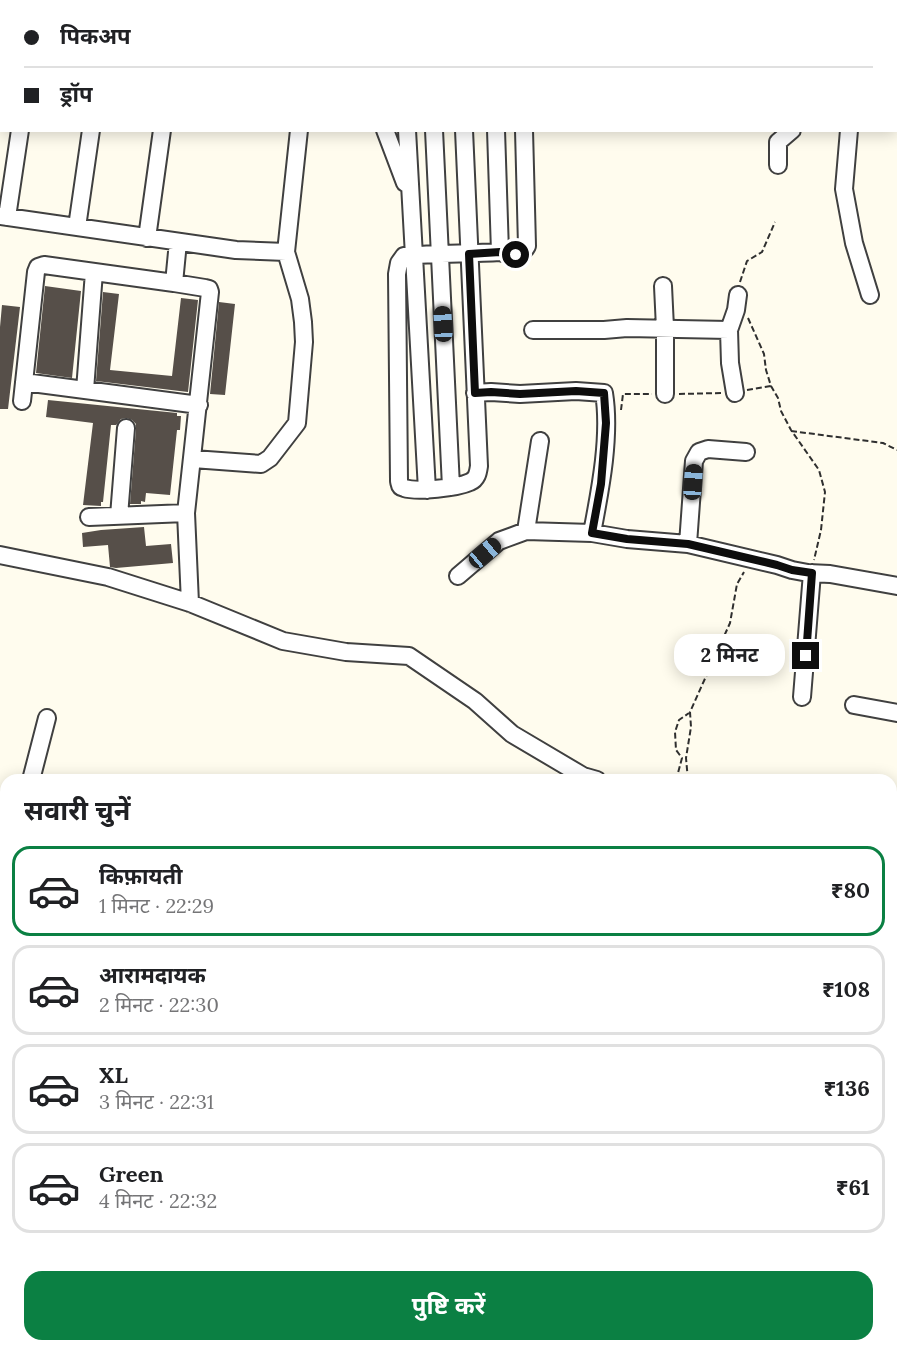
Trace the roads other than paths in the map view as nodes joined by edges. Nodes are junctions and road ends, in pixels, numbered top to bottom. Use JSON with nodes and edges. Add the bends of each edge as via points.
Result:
{"nodes":[{"id":1,"x":21,"y":132,"type":"edge"},
{"id":2,"x":91,"y":132,"type":"edge"},
{"id":3,"x":162,"y":132,"type":"edge"},
{"id":4,"x":299,"y":132,"type":"edge"},
{"id":5,"x":386,"y":132,"type":"edge"},
{"id":6,"x":407,"y":132,"type":"edge"},
{"id":7,"x":434,"y":132,"type":"edge"},
{"id":8,"x":464,"y":132,"type":"edge"},
{"id":9,"x":496,"y":132,"type":"edge"},
{"id":10,"x":524,"y":132,"type":"edge"},
{"id":11,"x":789,"y":132,"type":"edge"},
{"id":12,"x":849,"y":132,"type":"edge"},
{"id":13,"x":778,"y":165,"type":"dead end"},
{"id":14,"x":411,"y":196,"type":"junction"},
{"id":15,"x":4,"y":217,"type":"edge"},
{"id":16,"x":77,"y":227,"type":"junction"},
{"id":17,"x":147,"y":238,"type":"junction"},
{"id":18,"x":178,"y":242,"type":"junction"},
{"id":19,"x":286,"y":252,"type":"junction"},
{"id":20,"x":500,"y":252,"type":"junction"},
{"id":21,"x":440,"y":254,"type":"junction"},
{"id":22,"x":469,"y":254,"type":"junction"},
{"id":23,"x":414,"y":255,"type":"junction"},
{"id":24,"x":94,"y":272,"type":"junction"},
{"id":25,"x":174,"y":283,"type":"junction"},
{"id":26,"x":663,"y":286,"type":"dead end"},
{"id":27,"x":738,"y":295,"type":"road end"},
{"id":28,"x":870,"y":295,"type":"dead end"},
{"id":29,"x":665,"y":328,"type":"junction"},
{"id":30,"x":533,"y":330,"type":"dead end"},
{"id":31,"x":729,"y":330,"type":"junction"},
{"id":32,"x":24,"y":382,"type":"junction"},
{"id":33,"x":85,"y":390,"type":"junction"},
{"id":34,"x":475,"y":393,"type":"junction"},
{"id":35,"x":735,"y":393,"type":"road end"},
{"id":36,"x":665,"y":394,"type":"road end"},
{"id":37,"x":22,"y":401,"type":"dead end"},
{"id":38,"x":199,"y":405,"type":"junction"},
{"id":39,"x":126,"y":428,"type":"dead end"},
{"id":40,"x":540,"y":441,"type":"dead end"},
{"id":41,"x":746,"y":452,"type":"dead end"},
{"id":42,"x":193,"y":459,"type":"junction"},
{"id":43,"x":452,"y":487,"type":"junction"},
{"id":44,"x":427,"y":490,"type":"junction"},
{"id":45,"x":186,"y":513,"type":"junction"},
{"id":46,"x":119,"y":516,"type":"junction"},
{"id":47,"x":89,"y":517,"type":"dead end"},
{"id":48,"x":526,"y":531,"type":"junction"},
{"id":49,"x":592,"y":533,"type":"junction"},
{"id":50,"x":688,"y":544,"type":"junction"},
{"id":51,"x":0,"y":555,"type":"edge"},
{"id":52,"x":810,"y":573,"type":"junction"},
{"id":53,"x":458,"y":576,"type":"dead end"},
{"id":54,"x":897,"y":586,"type":"edge"},
{"id":55,"x":190,"y":603,"type":"junction"},
{"id":56,"x":802,"y":697,"type":"dead end"},
{"id":57,"x":854,"y":705,"type":"dead end"},
{"id":58,"x":897,"y":713,"type":"edge"},
{"id":59,"x":47,"y":718,"type":"dead end"},
{"id":60,"x":33,"y":774,"type":"edge"},
{"id":61,"x":580,"y":774,"type":"edge"}],
"edges":[{"from":1,"to":15,"type":"street"},
{"from":2,"to":16,"type":"street"},
{"from":3,"to":17,"type":"street"},
{"from":4,"to":19,"type":"street"},
{"from":5,"to":14,"type":"street"},
{"from":6,"to":14,"type":"street"},
{"from":7,"to":21,"type":"street"},
{"from":8,"to":22,"type":"street"},
{"from":9,"to":20,"type":"street"},
{"from":10,"to":20,"type":"street","via":[[527,246],[516,255]]},
{"from":11,"to":13,"type":"street","via":[[778,142]]},
{"from":12,"to":28,"type":"street","via":[[844,189],[854,243]]},
{"from":14,"to":23,"type":"street"},
{"from":15,"to":16,"type":"street"},
{"from":16,"to":17,"type":"street"},
{"from":17,"to":18,"type":"street"},
{"from":18,"to":19,"type":"street"},
{"from":18,"to":25,"type":"street"},
{"from":19,"to":42,"type":"street","via":[[303,322],[297,423],[261,464]]},
{"from":20,"to":22,"type":"street"},
{"from":21,"to":22,"type":"street"},
{"from":21,"to":23,"type":"street"},
{"from":21,"to":43,"type":"street"},
{"from":22,"to":34,"type":"street"},
{"from":23,"to":44,"type":"street"},
{"from":23,"to":44,"type":"street","via":[[404,256],[397,274],[399,485]]},
{"from":24,"to":25,"type":"street"},
{"from":24,"to":32,"type":"street","via":[[38,267]]},
{"from":24,"to":33,"type":"street"},
{"from":25,"to":38,"type":"street","via":[[210,292]]},
{"from":26,"to":29,"type":"street"},
{"from":27,"to":31,"type":"street"},
{"from":29,"to":30,"type":"street"},
{"from":29,"to":31,"type":"street"},
{"from":29,"to":36,"type":"street"},
{"from":31,"to":35,"type":"street"},
{"from":32,"to":33,"type":"street"},
{"from":32,"to":37,"type":"street"},
{"from":33,"to":38,"type":"street"},
{"from":34,"to":43,"type":"street","via":[[477,475],[472,482]]},
{"from":34,"to":49,"type":"street","via":[[604,393],[601,484]]},
{"from":38,"to":42,"type":"street"},
{"from":39,"to":46,"type":"street"},
{"from":40,"to":48,"type":"street"},
{"from":41,"to":50,"type":"street","via":[[699,452],[694,461]]},
{"from":42,"to":45,"type":"street"},
{"from":43,"to":44,"type":"street"},
{"from":45,"to":46,"type":"street"},
{"from":45,"to":55,"type":"street"},
{"from":46,"to":47,"type":"street"},
{"from":48,"to":49,"type":"street"},
{"from":48,"to":53,"type":"street","via":[[499,541]]},
{"from":49,"to":50,"type":"street"},
{"from":50,"to":52,"type":"street"},
{"from":51,"to":55,"type":"street","via":[[108,577]]},
{"from":52,"to":54,"type":"street"},
{"from":52,"to":56,"type":"street"},
{"from":55,"to":61,"type":"street","via":[[283,641],[346,652],[409,656],[475,701],[512,734]]},
{"from":57,"to":58,"type":"street"},
{"from":59,"to":60,"type":"street"}]}
